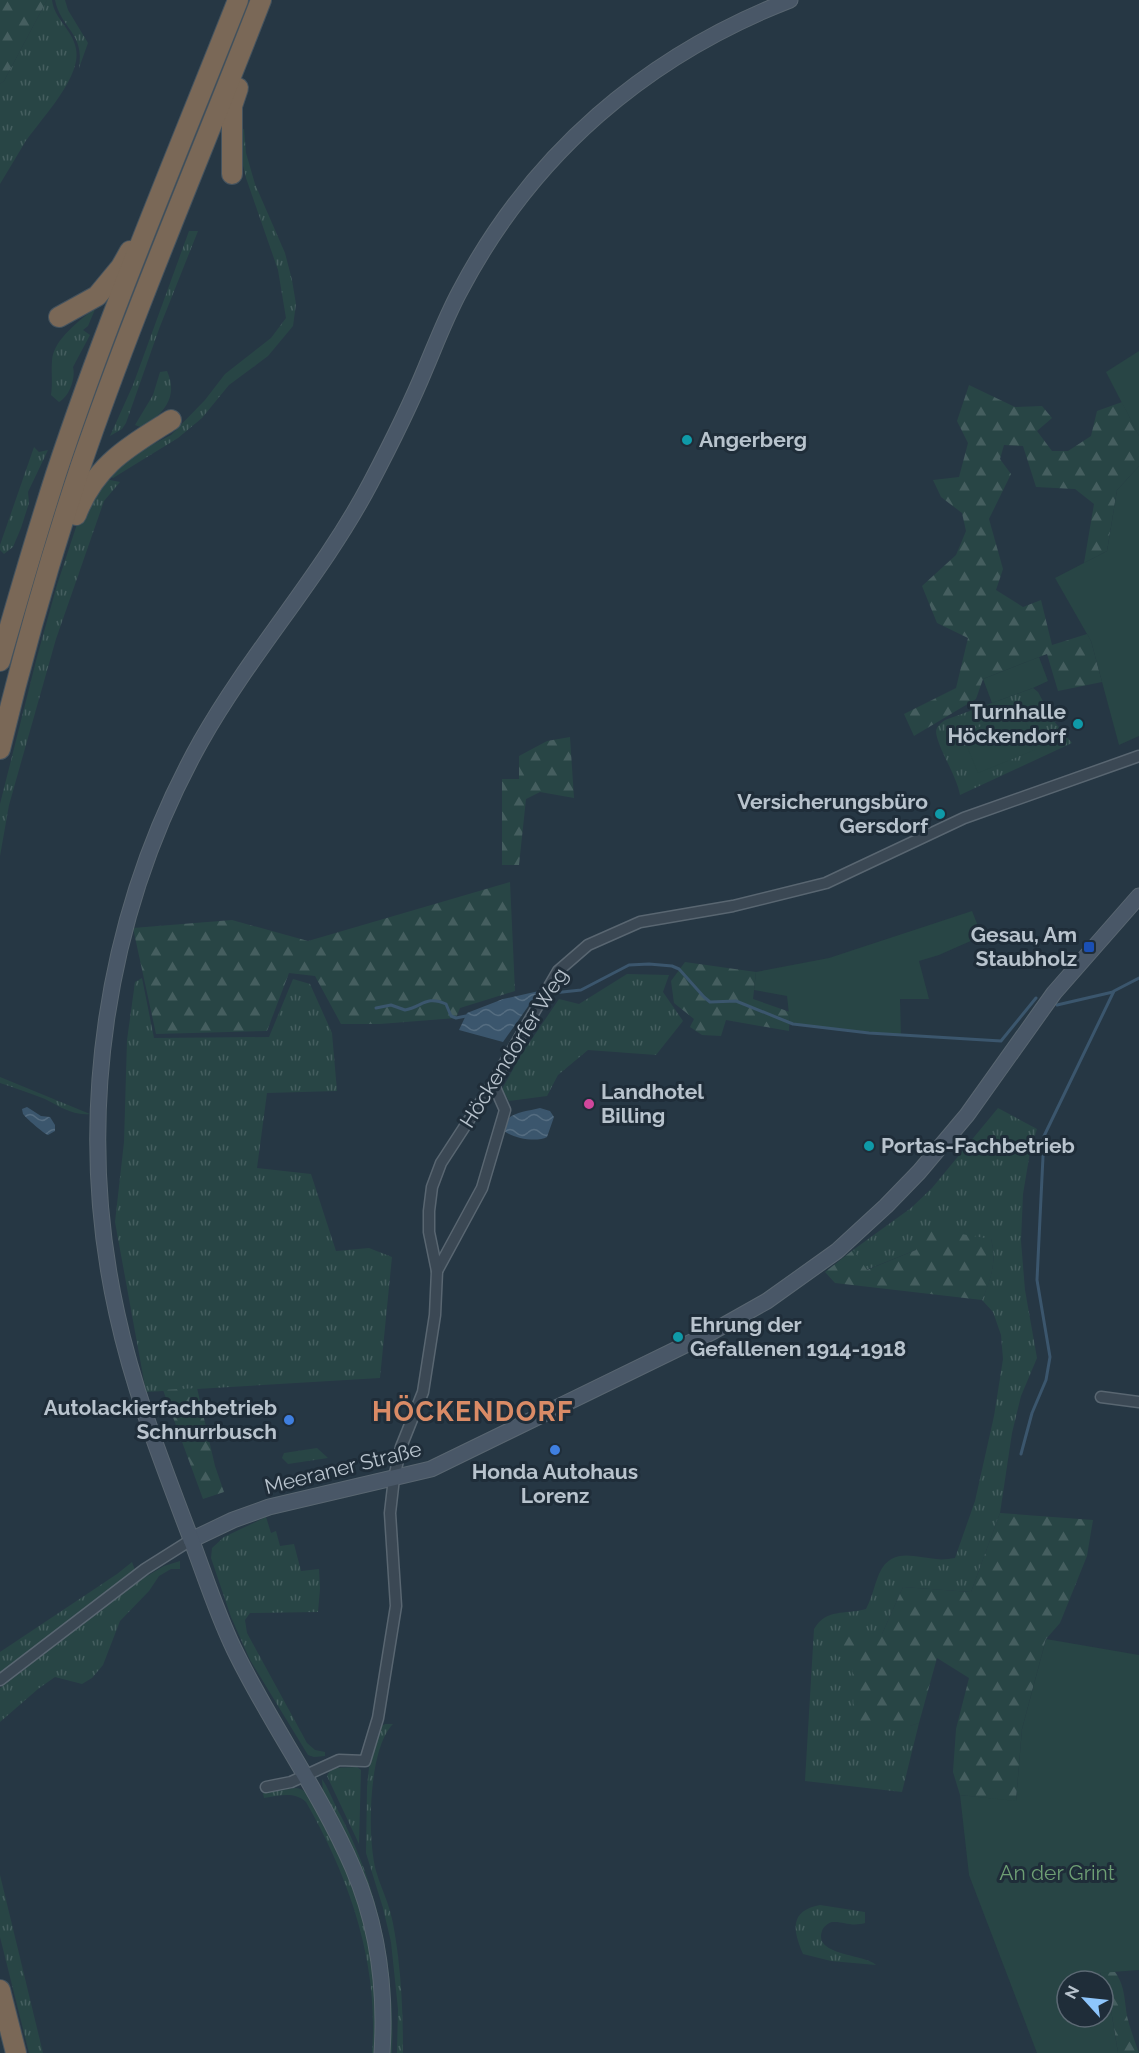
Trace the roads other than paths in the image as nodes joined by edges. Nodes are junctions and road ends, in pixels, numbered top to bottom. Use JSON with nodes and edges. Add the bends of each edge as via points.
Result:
{"nodes":[{"id":1,"x":237,"y":0,"type":"edge"},
{"id":2,"x":261,"y":0,"type":"edge"},
{"id":3,"x":790,"y":0,"type":"edge"},
{"id":4,"x":250,"y":30,"type":"junction"},
{"id":5,"x":232,"y":174,"type":"dead end"},
{"id":6,"x":156,"y":207,"type":"junction"},
{"id":7,"x":59,"y":317,"type":"dead end"},
{"id":8,"x":171,"y":420,"type":"dead end"},
{"id":9,"x":52,"y":556,"type":"junction"},
{"id":10,"x":0,"y":661,"type":"edge"},
{"id":11,"x":0,"y":749,"type":"edge"},
{"id":12,"x":1139,"y":756,"type":"edge"},
{"id":13,"x":1139,"y":896,"type":"edge"},
{"id":14,"x":493,"y":1083,"type":"junction"},
{"id":15,"x":437,"y":1271,"type":"junction"},
{"id":16,"x":1101,"y":1397,"type":"dead end"},
{"id":17,"x":1139,"y":1402,"type":"edge"},
{"id":18,"x":394,"y":1478,"type":"junction"},
{"id":19,"x":191,"y":1540,"type":"junction"},
{"id":20,"x":0,"y":1680,"type":"edge"},
{"id":21,"x":305,"y":1775,"type":"junction"},
{"id":22,"x":266,"y":1787,"type":"dead end"},
{"id":23,"x":0,"y":1990,"type":"edge"},
{"id":24,"x":16,"y":2053,"type":"edge"},
{"id":25,"x":382,"y":2053,"type":"edge"}],
"edges":[{"from":1,"to":6,"type":"highway"},
{"from":2,"to":4,"type":"highway"},
{"from":3,"to":19,"type":"main road","via":[[701,41],[651,72],[621,94],[530,184],[484,247],[448,314],[356,511],[201,741],[142,873],[107,1012],[99,1100],[101,1218],[116,1312],[142,1407]]},
{"from":4,"to":5,"type":"highway","via":[[248,58],[232,106]]},
{"from":4,"to":9,"type":"highway","via":[[123,351]]},
{"from":6,"to":7,"type":"highway","via":[[121,267],[97,296]]},
{"from":6,"to":10,"type":"highway","via":[[56,474]]},
{"from":8,"to":9,"type":"highway","via":[[110,460],[83,497],[73,524]]},
{"from":9,"to":11,"type":"highway"},
{"from":12,"to":14,"type":"street","name":"Höckendorfer Weg","via":[[964,818],[826,883],[733,906],[640,922],[588,945],[558,971]]},
{"from":13,"to":18,"type":"main road","name":"Meeraner Straße","via":[[1054,993],[951,1135],[886,1206],[837,1251],[767,1301],[720,1328],[431,1469]]},
{"from":14,"to":15,"type":"street","via":[[505,1110],[482,1188]]},
{"from":14,"to":15,"type":"street","name":"Höckendorfer Weg","via":[[441,1163],[432,1186],[429,1232]]},
{"from":15,"to":18,"type":"street","name":"Höckendorfer Weg","via":[[435,1315],[423,1392],[401,1447]]},
{"from":16,"to":17,"type":"street"},
{"from":18,"to":19,"type":"main road","name":"Meeraner Straße","via":[[269,1507]]},
{"from":18,"to":21,"type":"street","name":"Höckendorfer Weg","via":[[390,1514],[396,1606],[378,1718],[365,1761],[339,1760]]},
{"from":19,"to":20,"type":"street","name":"Meeraner Straße","via":[[145,1569]]},
{"from":19,"to":21,"type":"main road","via":[[232,1646]]},
{"from":21,"to":22,"type":"street"},
{"from":21,"to":25,"type":"main road","via":[[356,1874],[372,1921],[382,1991]]},
{"from":23,"to":24,"type":"highway"}]}
